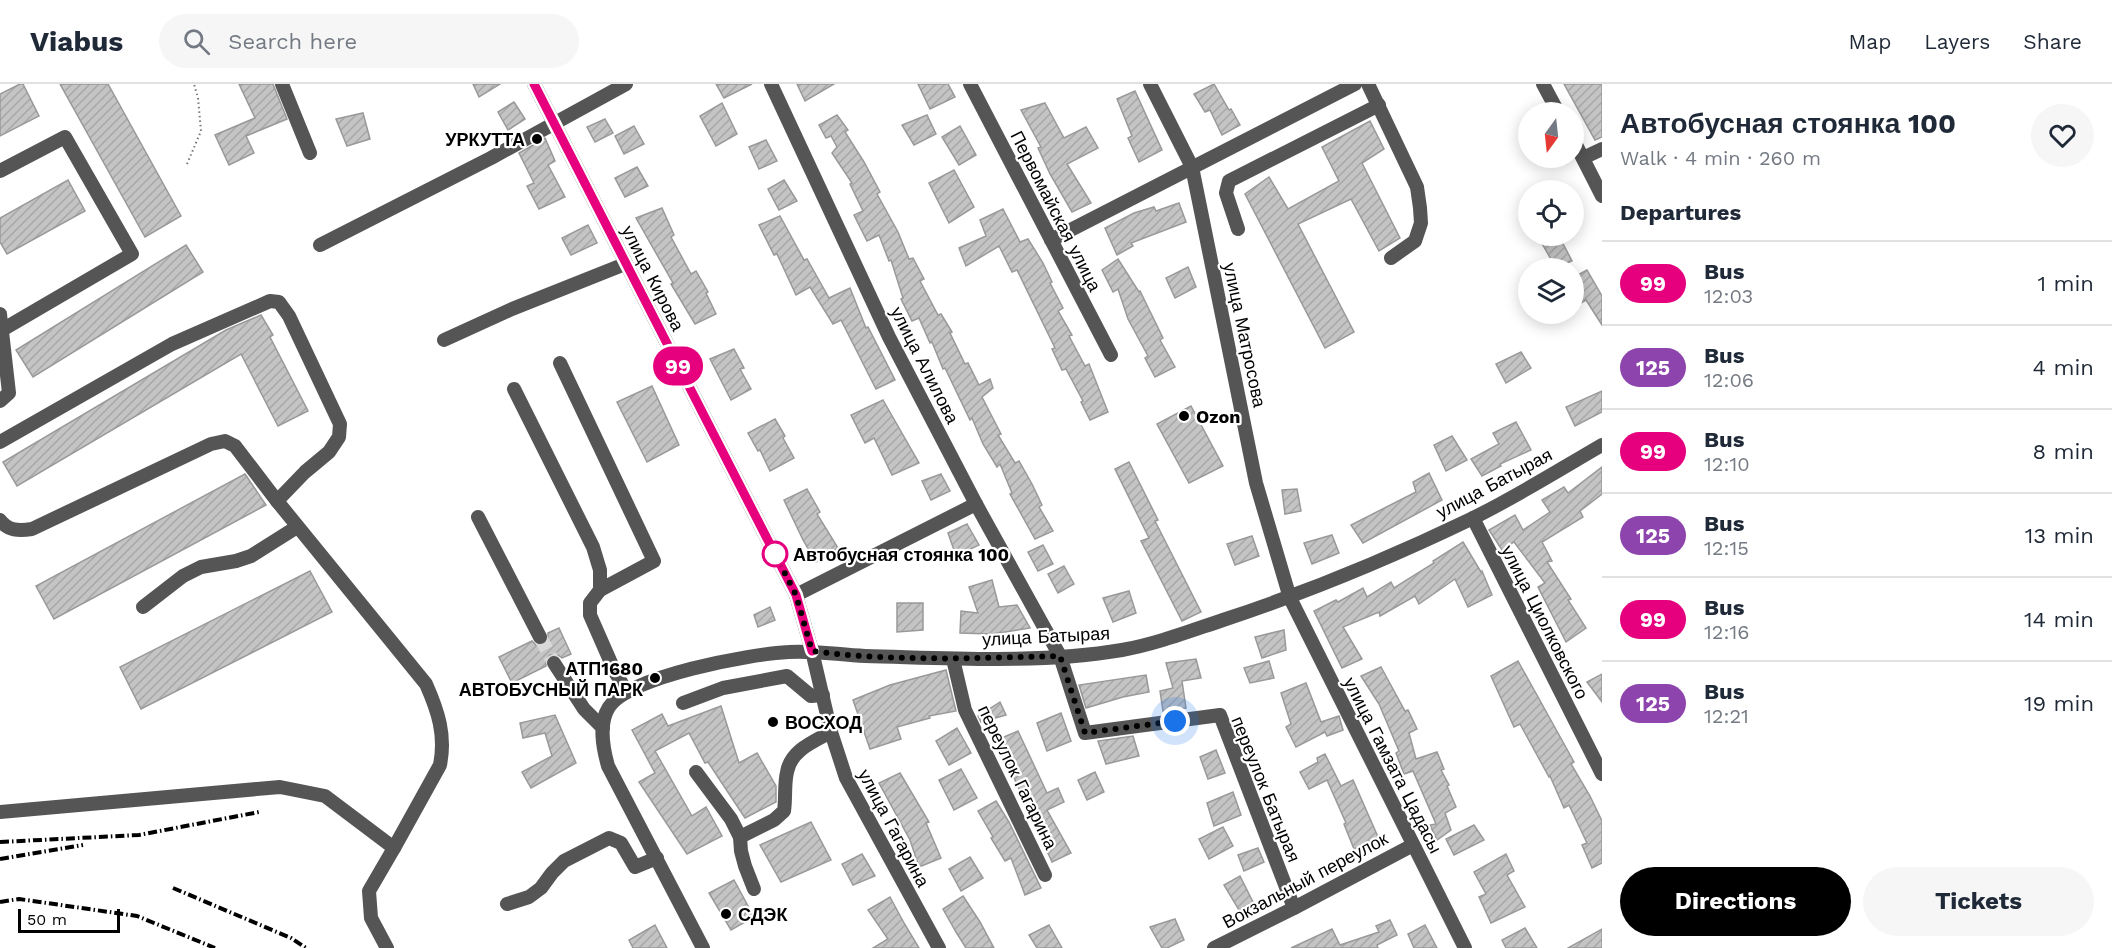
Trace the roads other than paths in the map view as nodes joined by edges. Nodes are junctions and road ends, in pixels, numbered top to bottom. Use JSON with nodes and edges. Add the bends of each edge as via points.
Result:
{"nodes":[{"id":1,"x":282,"y":84,"type":"edge"},
{"id":2,"x":534,"y":84,"type":"edge"},
{"id":3,"x":626,"y":84,"type":"edge"},
{"id":4,"x":771,"y":84,"type":"edge"},
{"id":5,"x":970,"y":84,"type":"edge"},
{"id":6,"x":1150,"y":84,"type":"edge"},
{"id":7,"x":1355,"y":84,"type":"edge"},
{"id":8,"x":1368,"y":84,"type":"edge"},
{"id":9,"x":1543,"y":84,"type":"edge"},
{"id":10,"x":1340,"y":88,"type":"edge"},
{"id":11,"x":1553,"y":102,"type":"edge"},
{"id":12,"x":1379,"y":105,"type":"junction"},
{"id":13,"x":555,"y":123,"type":"junction"},
{"id":14,"x":1602,"y":149,"type":"edge"},
{"id":15,"x":310,"y":153,"type":"dead end"},
{"id":16,"x":1584,"y":158,"type":"edge"},
{"id":17,"x":1584,"y":160,"type":"edge"},
{"id":18,"x":1192,"y":167,"type":"junction"},
{"id":19,"x":0,"y":171,"type":"edge"},
{"id":20,"x":1602,"y":196,"type":"edge"},
{"id":21,"x":1238,"y":229,"type":"dead end"},
{"id":22,"x":1051,"y":240,"type":"junction"},
{"id":23,"x":320,"y":245,"type":"dead end"},
{"id":24,"x":1391,"y":258,"type":"dead end"},
{"id":25,"x":625,"y":264,"type":"junction"},
{"id":26,"x":0,"y":314,"type":"edge"},
{"id":27,"x":2,"y":330,"type":"junction"},
{"id":28,"x":444,"y":340,"type":"dead end"},
{"id":29,"x":1111,"y":355,"type":"dead end"},
{"id":30,"x":560,"y":363,"type":"dead end"},
{"id":31,"x":514,"y":389,"type":"dead end"},
{"id":32,"x":0,"y":401,"type":"edge"},
{"id":33,"x":0,"y":442,"type":"edge"},
{"id":34,"x":1602,"y":445,"type":"edge"},
{"id":35,"x":277,"y":501,"type":"junction"},
{"id":36,"x":976,"y":504,"type":"junction"},
{"id":37,"x":478,"y":517,"type":"dead end"},
{"id":38,"x":1473,"y":518,"type":"junction"},
{"id":39,"x":0,"y":520,"type":"edge"},
{"id":40,"x":297,"y":527,"type":"junction"},
{"id":41,"x":600,"y":590,"type":"junction"},
{"id":42,"x":796,"y":595,"type":"junction"},
{"id":43,"x":1290,"y":598,"type":"junction"},
{"id":44,"x":143,"y":607,"type":"dead end"},
{"id":45,"x":540,"y":637,"type":"tunnel mouth"},
{"id":46,"x":812,"y":651,"type":"junction"},
{"id":47,"x":1060,"y":656,"type":"junction"},
{"id":48,"x":953,"y":658,"type":"junction"},
{"id":49,"x":554,"y":663,"type":"tunnel mouth"},
{"id":50,"x":713,"y":664,"type":"junction"},
{"id":51,"x":723,"y":688,"type":"junction"},
{"id":52,"x":627,"y":692,"type":"junction"},
{"id":53,"x":823,"y":695,"type":"junction"},
{"id":54,"x":683,"y":704,"type":"dead end"},
{"id":55,"x":603,"y":728,"type":"junction"},
{"id":56,"x":831,"y":732,"type":"junction"},
{"id":57,"x":696,"y":772,"type":"dead end"},
{"id":58,"x":1602,"y":774,"type":"edge"},
{"id":59,"x":0,"y":812,"type":"edge"},
{"id":60,"x":740,"y":837,"type":"junction"},
{"id":61,"x":1413,"y":845,"type":"junction"},
{"id":62,"x":394,"y":848,"type":"junction"},
{"id":63,"x":657,"y":858,"type":"junction"},
{"id":64,"x":1045,"y":875,"type":"dead end"},
{"id":65,"x":754,"y":889,"type":"dead end"},
{"id":66,"x":507,"y":904,"type":"dead end"},
{"id":67,"x":1294,"y":908,"type":"junction"},
{"id":68,"x":387,"y":948,"type":"edge"},
{"id":69,"x":703,"y":948,"type":"edge"},
{"id":70,"x":939,"y":948,"type":"edge"},
{"id":71,"x":1214,"y":948,"type":"edge"},
{"id":72,"x":1464,"y":948,"type":"edge"}],
"edges":[{"from":1,"to":15,"type":"street"},
{"from":2,"to":13,"type":"street","name":"улица Кирова"},
{"from":3,"to":13,"type":"street"},
{"from":4,"to":36,"type":"street","name":"улица Алилова","via":[[889,337]]},
{"from":5,"to":22,"type":"street","name":"Первомайская улица"},
{"from":6,"to":18,"type":"street","name":"улица Матросова"},
{"from":7,"to":10,"type":"street"},
{"from":8,"to":12,"type":"street"},
{"from":9,"to":11,"type":"street"},
{"from":10,"to":18,"type":"street"},
{"from":12,"to":21,"type":"street","via":[[1229,181],[1226,193]]},
{"from":12,"to":24,"type":"street","via":[[1416,188],[1420,208],[1421,223],[1415,241]]},
{"from":13,"to":23,"type":"street"},
{"from":13,"to":25,"type":"street","name":"улица Кирова"},
{"from":14,"to":16,"type":"street"},
{"from":17,"to":20,"type":"street"},
{"from":18,"to":22,"type":"street"},
{"from":18,"to":43,"type":"street","name":"улица Матросова","via":[[1256,483]]},
{"from":19,"to":27,"type":"street","via":[[65,137],[132,254]]},
{"from":22,"to":29,"type":"street","name":"Первомайская улица"},
{"from":25,"to":28,"type":"street"},
{"from":25,"to":42,"type":"street","name":"улица Кирова"},
{"from":26,"to":27,"type":"street"},
{"from":27,"to":32,"type":"street","via":[[9,393]]},
{"from":30,"to":41,"type":"street","via":[[654,561]]},
{"from":31,"to":41,"type":"street","via":[[593,547],[600,570]]},
{"from":33,"to":35,"type":"street","via":[[172,344],[270,301],[279,302],[289,316],[340,430],[330,452]]},
{"from":34,"to":38,"type":"street","name":"улица Батырая"},
{"from":35,"to":39,"type":"street","via":[[236,446],[225,441],[211,444],[32,529],[19,531]]},
{"from":35,"to":40,"type":"street"},
{"from":36,"to":42,"type":"street"},
{"from":36,"to":47,"type":"street","name":"улица Алилова"},
{"from":37,"to":45,"type":"street"},
{"from":38,"to":43,"type":"street","name":"улица Батырая"},
{"from":38,"to":58,"type":"street","name":"улица Циолковского"},
{"from":40,"to":44,"type":"street","via":[[251,556],[201,567],[183,576]]},
{"from":40,"to":62,"type":"street","via":[[426,684],[438,710],[440,765]]},
{"from":41,"to":52,"type":"street","via":[[590,603],[590,615]]},
{"from":42,"to":46,"type":"street","name":"улица Кирова"},
{"from":43,"to":47,"type":"street","name":"улица Батырая","via":[[1132,648]]},
{"from":43,"to":61,"type":"street","name":"улица Гамзата Цадасы"},
{"from":46,"to":48,"type":"street","name":"улица Батырая"},
{"from":46,"to":50,"type":"street","name":"улица Батырая"},
{"from":46,"to":53,"type":"street","name":"улица Гагарина"},
{"from":47,"to":48,"type":"street","name":"улица Батырая"},
{"from":47,"to":67,"type":"street","name":"переулок Батырая","via":[[1085,733],[1220,715]]},
{"from":48,"to":64,"type":"street","name":"переулок Гагарина","via":[[965,710]]},
{"from":49,"to":55,"type":"street","via":[[584,709]]},
{"from":50,"to":51,"type":"street"},
{"from":50,"to":52,"type":"street","name":"улица Батырая","via":[[646,682]]},
{"from":51,"to":53,"type":"street","via":[[787,676],[811,696]]},
{"from":51,"to":54,"type":"street"},
{"from":52,"to":55,"type":"street","name":"улица Батырая","via":[[609,707]]},
{"from":53,"to":56,"type":"street","name":"улица Гагарина"},
{"from":55,"to":63,"type":"street","name":"улица Батырая","via":[[608,766]]},
{"from":56,"to":60,"type":"street","via":[[801,748],[792,758],[784,811]]},
{"from":56,"to":70,"type":"street","name":"улица Гагарина","via":[[846,778]]},
{"from":57,"to":60,"type":"street"},
{"from":59,"to":62,"type":"street","via":[[280,787],[325,796]]},
{"from":60,"to":65,"type":"street"},
{"from":61,"to":67,"type":"street","name":"Вокзальный переулок"},
{"from":61,"to":72,"type":"street","name":"улица Гамзата Цадасы"},
{"from":62,"to":68,"type":"street","via":[[369,891],[371,918]]},
{"from":63,"to":66,"type":"street","via":[[635,867],[621,843],[609,838],[564,861],[529,897]]},
{"from":63,"to":69,"type":"street","name":"улица Батырая"},
{"from":67,"to":71,"type":"street","name":"Вокзальный переулок"}]}
